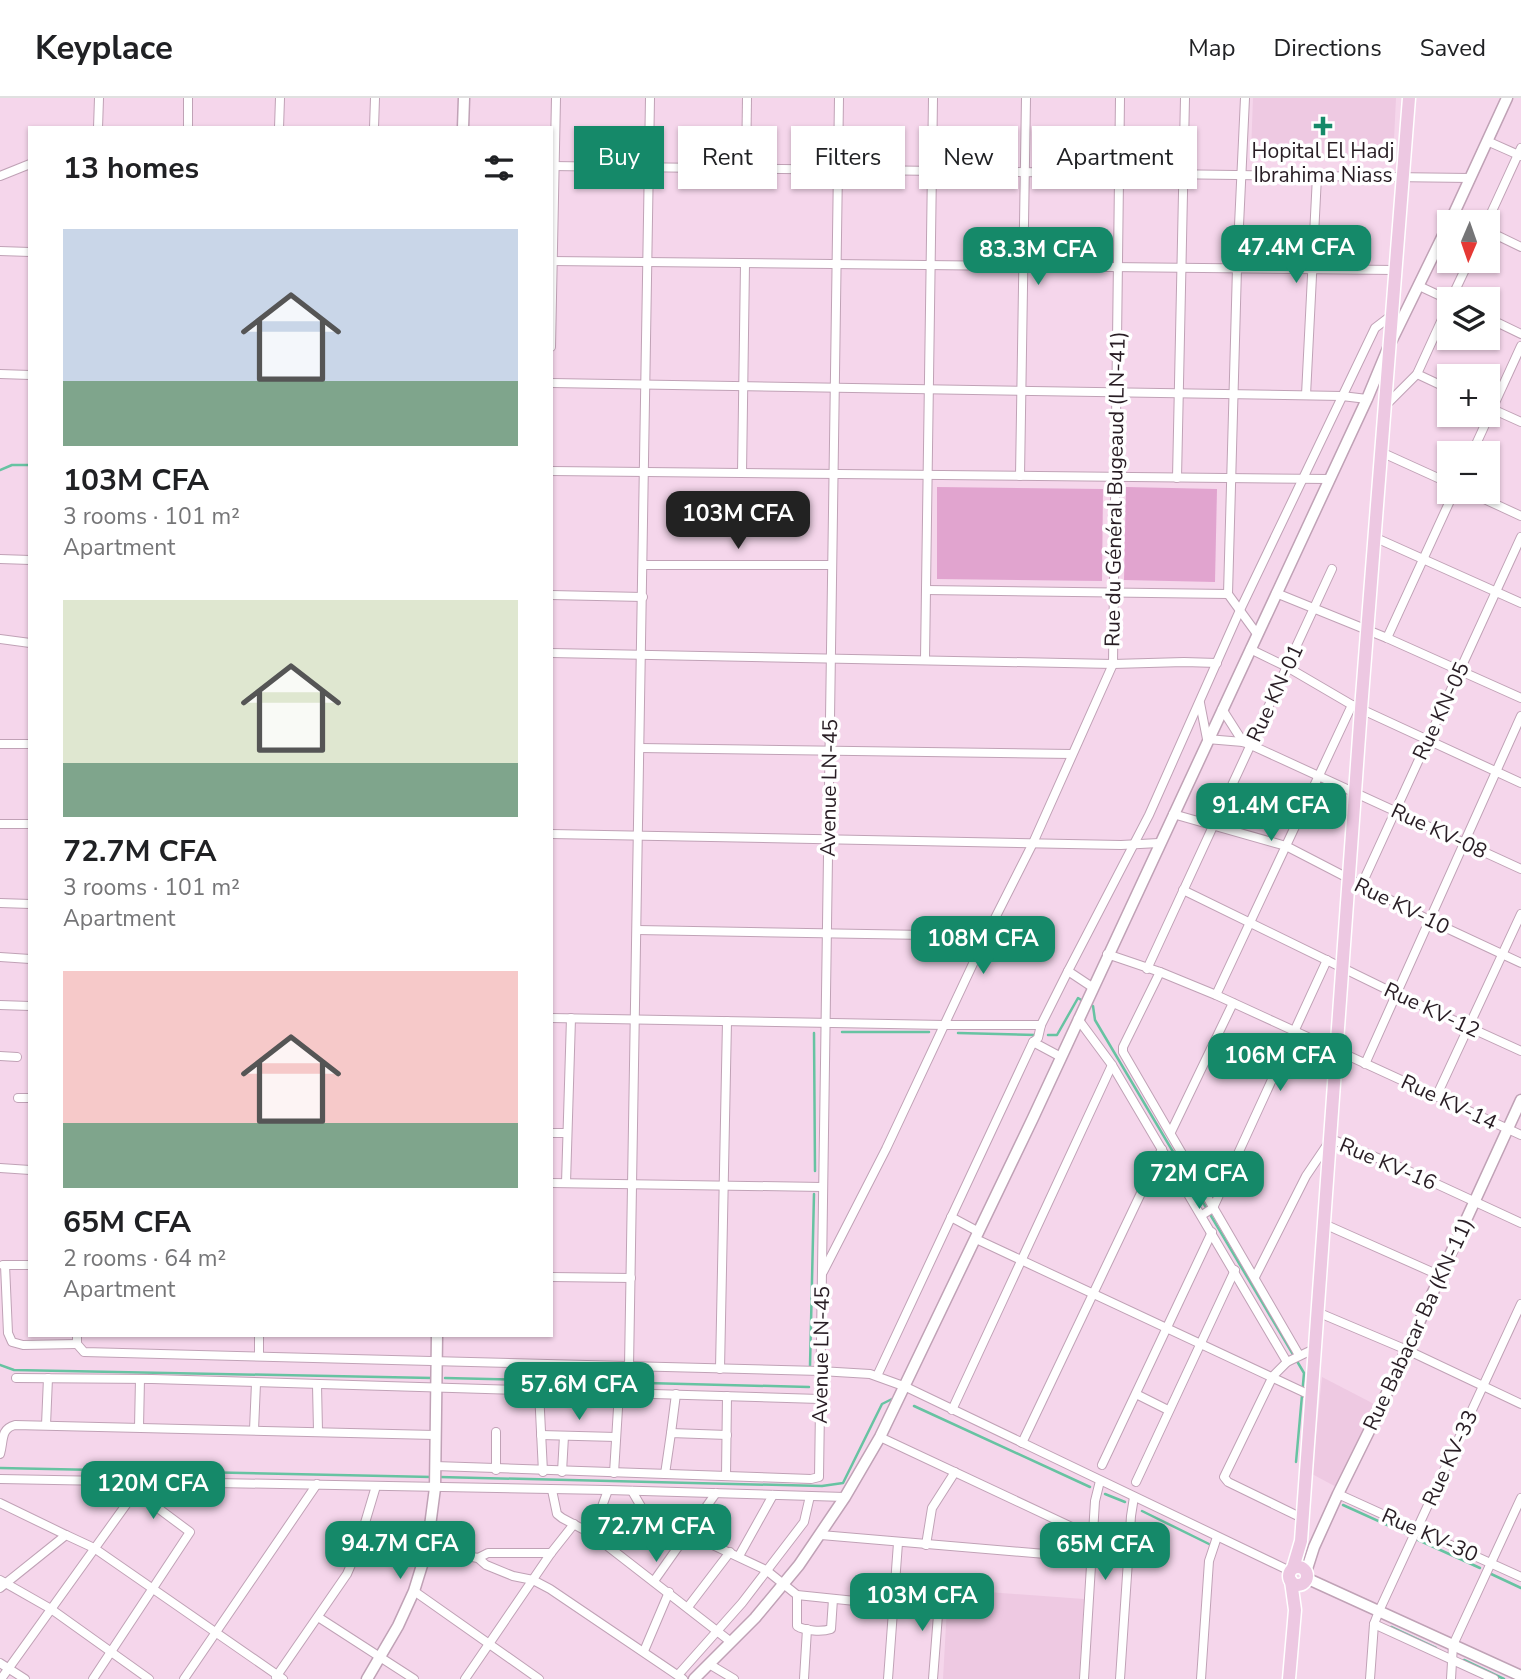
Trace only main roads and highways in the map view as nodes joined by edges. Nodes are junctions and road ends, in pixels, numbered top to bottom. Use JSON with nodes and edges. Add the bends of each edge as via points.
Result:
{"nodes":[{"id":1,"x":1409,"y":98,"type":"edge"},
{"id":2,"x":1289,"y":1679,"type":"edge"}],
"edges":[{"from":1,"to":2,"type":"main road","via":[[1369,632],[1356,707],[1355,883],[1344,968],[1314,1349],[1306,1393],[1300,1572]]}]}
